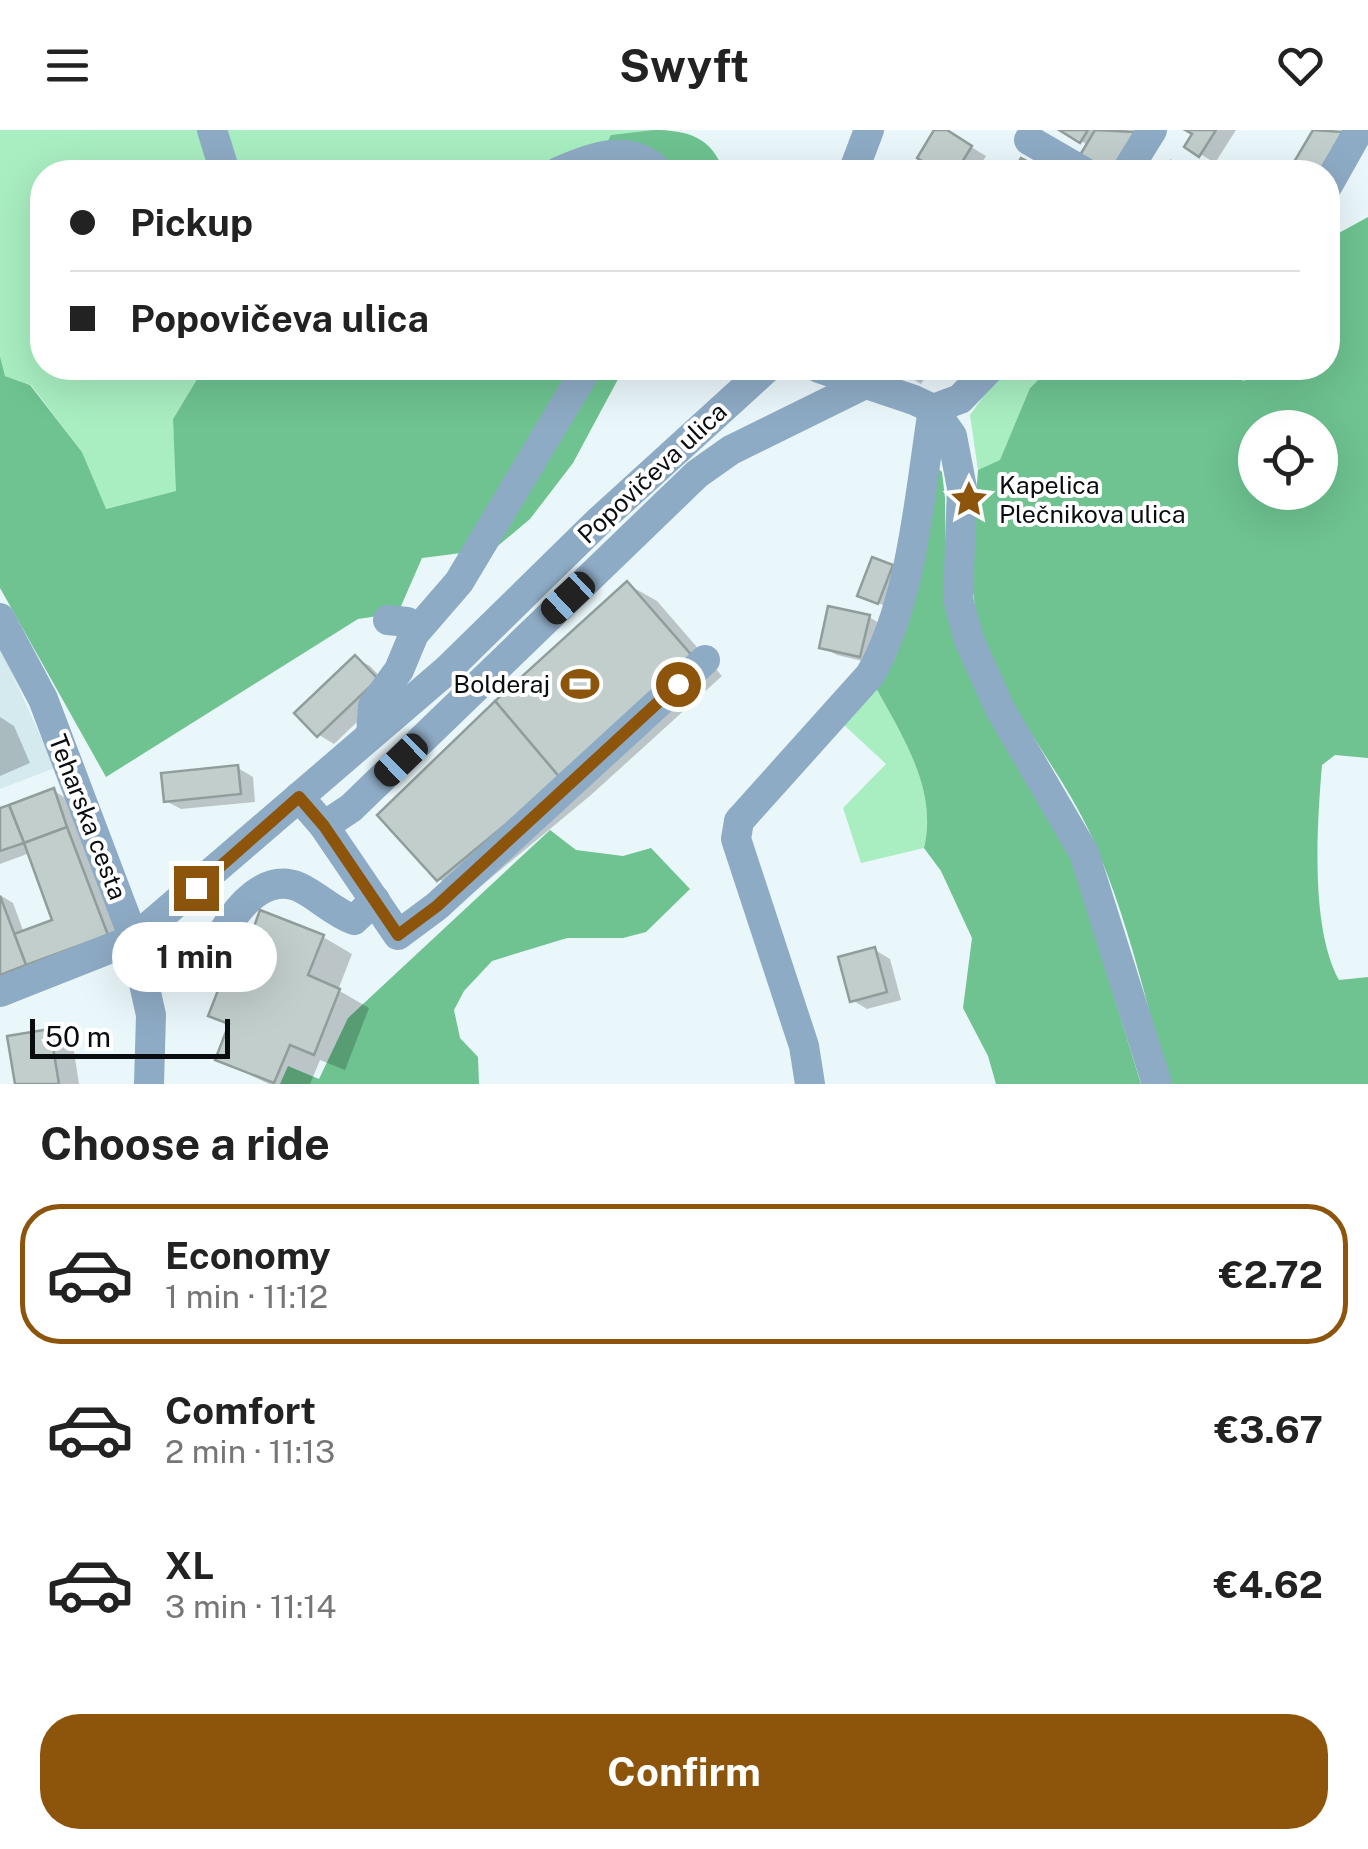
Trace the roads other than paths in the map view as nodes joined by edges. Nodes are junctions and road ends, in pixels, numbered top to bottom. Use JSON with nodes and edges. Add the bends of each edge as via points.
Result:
{"nodes":[{"id":1,"x":212,"y":130,"type":"edge"},
{"id":2,"x":869,"y":130,"type":"edge"},
{"id":3,"x":1152,"y":130,"type":"edge"},
{"id":4,"x":1358,"y":130,"type":"edge"},
{"id":5,"x":1029,"y":140,"type":"dead end"},
{"id":6,"x":221,"y":160,"type":"edge"},
{"id":7,"x":588,"y":160,"type":"edge"},
{"id":8,"x":644,"y":160,"type":"edge"},
{"id":9,"x":858,"y":160,"type":"edge"},
{"id":10,"x":1063,"y":160,"type":"edge"},
{"id":11,"x":1133,"y":160,"type":"edge"},
{"id":12,"x":1340,"y":163,"type":"edge"},
{"id":13,"x":580,"y":380,"type":"edge"},
{"id":14,"x":754,"y":380,"type":"edge"},
{"id":15,"x":858,"y":380,"type":"edge"},
{"id":16,"x":978,"y":380,"type":"edge"},
{"id":17,"x":868,"y":383,"type":"junction"},
{"id":18,"x":932,"y":409,"type":"junction"},
{"id":19,"x":0,"y":618,"type":"edge"},
{"id":20,"x":706,"y":660,"type":"dead end"},
{"id":21,"x":371,"y":735,"type":"junction"},
{"id":22,"x":299,"y":797,"type":"junction"},
{"id":23,"x":324,"y":826,"type":"junction"},
{"id":24,"x":374,"y":900,"type":"junction"},
{"id":25,"x":223,"y":932,"type":"dead end"},
{"id":26,"x":134,"y":939,"type":"junction"},
{"id":27,"x":0,"y":992,"type":"edge"},
{"id":28,"x":149,"y":1084,"type":"edge"},
{"id":29,"x":810,"y":1084,"type":"edge"},
{"id":30,"x":1157,"y":1084,"type":"edge"}],
"edges":[{"from":1,"to":6,"type":"street"},
{"from":2,"to":9,"type":"street"},
{"from":3,"to":11,"type":"street"},
{"from":4,"to":12,"type":"street"},
{"from":5,"to":10,"type":"street"},
{"from":7,"to":8,"type":"street","via":[[626,154]]},
{"from":13,"to":21,"type":"street","via":[[460,582],[401,627],[399,670],[373,706]]},
{"from":14,"to":21,"type":"street","name":"Popovičeva ulica"},
{"from":15,"to":17,"type":"street"},
{"from":16,"to":18,"type":"street","via":[[960,399]]},
{"from":17,"to":18,"type":"street"},
{"from":17,"to":23,"type":"street","via":[[731,450],[698,474],[352,808]]},
{"from":18,"to":29,"type":"street","via":[[910,546],[884,651],[739,821],[736,839],[804,1046]]},
{"from":18,"to":30,"type":"street","via":[[952,436],[962,488],[958,599],[968,640],[1084,854]]},
{"from":19,"to":26,"type":"street","name":"Teharska cesta","via":[[44,699]]},
{"from":20,"to":24,"type":"street","via":[[408,928],[398,935]]},
{"from":21,"to":22,"type":"street","name":"Popovičeva ulica"},
{"from":22,"to":23,"type":"street"},
{"from":22,"to":26,"type":"street","name":"Popovičeva ulica"},
{"from":23,"to":24,"type":"street"},
{"from":24,"to":25,"type":"street","via":[[354,920],[298,887],[276,884],[245,902]]},
{"from":26,"to":27,"type":"street","name":"Popovičeva ulica"},
{"from":26,"to":28,"type":"street","name":"Teharska cesta","via":[[150,1015]]}]}
